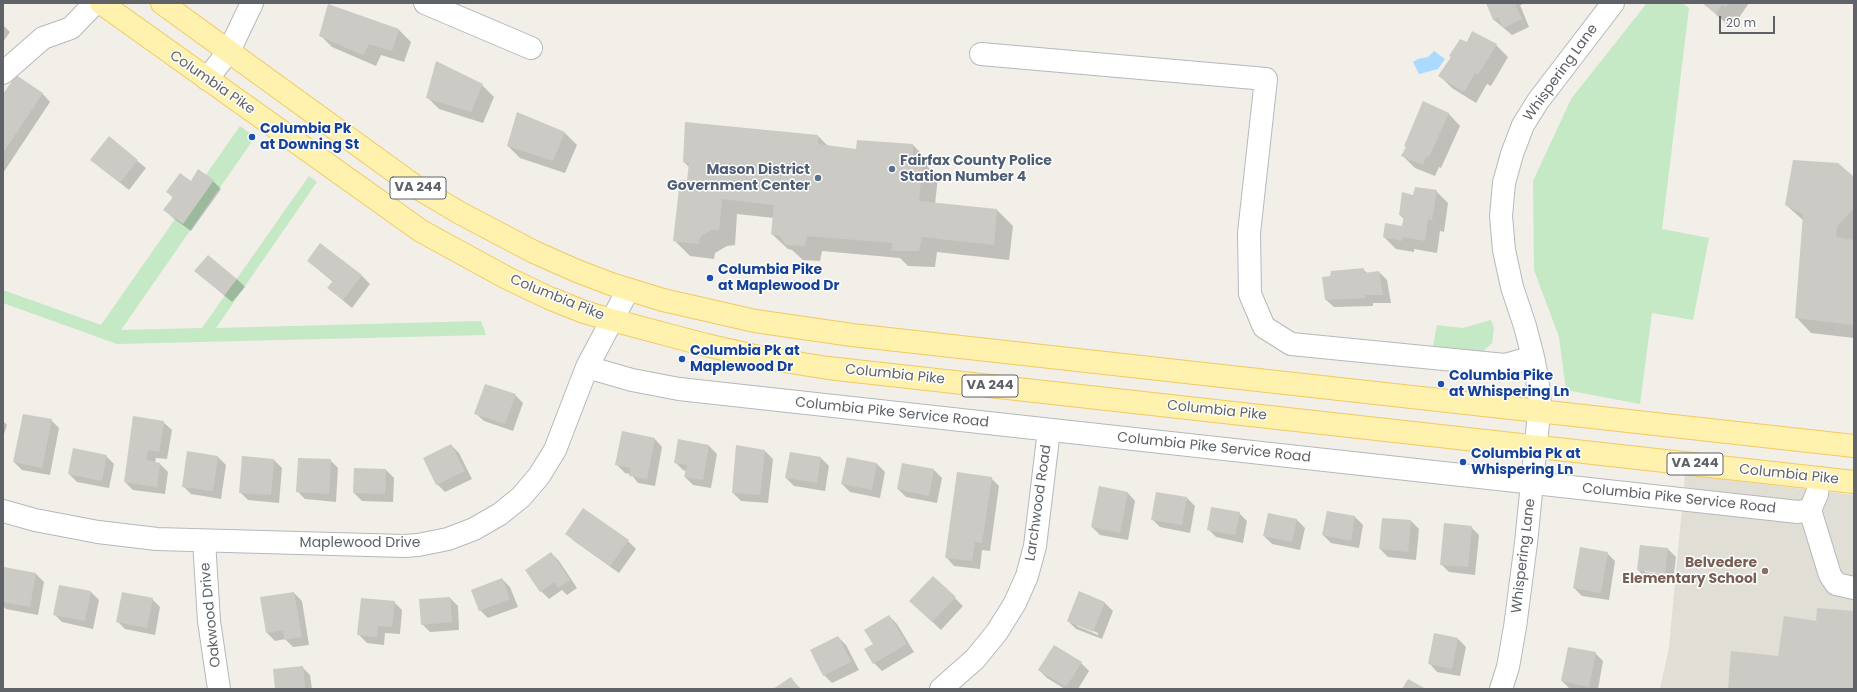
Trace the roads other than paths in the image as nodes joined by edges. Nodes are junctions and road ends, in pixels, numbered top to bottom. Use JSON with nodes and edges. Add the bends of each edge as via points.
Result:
{"nodes":[{"id":1,"x":95,"y":3,"type":"edge"},
{"id":2,"x":101,"y":3,"type":"edge"},
{"id":3,"x":162,"y":3,"type":"edge"},
{"id":4,"x":252,"y":3,"type":"edge"},
{"id":5,"x":425,"y":3,"type":"edge"},
{"id":6,"x":1613,"y":3,"type":"edge"},
{"id":7,"x":531,"y":48,"type":"dead end"},
{"id":8,"x":229,"y":51,"type":"junction"},
{"id":9,"x":981,"y":54,"type":"dead end"},
{"id":10,"x":3,"y":73,"type":"edge"},
{"id":11,"x":207,"y":79,"type":"junction"},
{"id":12,"x":628,"y":290,"type":"junction"},
{"id":13,"x":612,"y":320,"type":"junction"},
{"id":14,"x":1533,"y":357,"type":"junction"},
{"id":15,"x":587,"y":367,"type":"junction"},
{"id":16,"x":1539,"y":412,"type":"junction"},
{"id":17,"x":1049,"y":430,"type":"junction"},
{"id":18,"x":1536,"y":446,"type":"junction"},
{"id":19,"x":1854,"y":446,"type":"edge"},
{"id":20,"x":1819,"y":478,"type":"junction"},
{"id":21,"x":1854,"y":482,"type":"edge"},
{"id":22,"x":1532,"y":483,"type":"junction"},
{"id":23,"x":1810,"y":510,"type":"junction"},
{"id":24,"x":3,"y":512,"type":"edge"},
{"id":25,"x":204,"y":541,"type":"junction"},
{"id":26,"x":1854,"y":588,"type":"edge"},
{"id":27,"x":218,"y":689,"type":"edge"},
{"id":28,"x":941,"y":689,"type":"edge"},
{"id":29,"x":1501,"y":689,"type":"edge"}],
"edges":[{"from":1,"to":10,"type":"street","via":[[71,28],[43,38]]},
{"from":2,"to":11,"type":"main road","name":"Columbia Pike","number":"VA 244"},
{"from":3,"to":8,"type":"main road","number":"VA 244"},
{"from":4,"to":8,"type":"street"},
{"from":5,"to":7,"type":"street"},
{"from":6,"to":14,"type":"street","name":"Whispering Lane","via":[[1538,100],[1523,125],[1504,183],[1501,216],[1504,250]]},
{"from":8,"to":11,"type":"street"},
{"from":8,"to":12,"type":"main road","number":"VA 244","via":[[416,187],[441,202],[534,252]]},
{"from":9,"to":14,"type":"street","via":[[1266,79],[1249,233],[1250,294],[1264,327],[1291,344],[1505,364]]},
{"from":11,"to":13,"type":"main road","name":"Columbia Pike","number":"VA 244","via":[[421,231],[549,298]]},
{"from":12,"to":13,"type":"street","name":"Maplewood Drive"},
{"from":12,"to":16,"type":"main road","number":"VA 244","via":[[755,321],[852,335]]},
{"from":13,"to":15,"type":"street","name":"Maplewood Drive"},
{"from":13,"to":18,"type":"main road","name":"Columbia Pike","number":"VA 244","via":[[759,357],[828,368]]},
{"from":14,"to":16,"type":"street","name":"Whispering Lane","via":[[1538,384]]},
{"from":15,"to":17,"type":"street","name":"Columbia Pike Service Road","via":[[632,380],[679,389]]},
{"from":15,"to":25,"type":"street","name":"Maplewood Drive","via":[[555,450],[539,476],[521,497],[500,514],[474,529],[448,539],[411,546]]},
{"from":16,"to":18,"type":"street","name":"Whispering Lane"},
{"from":16,"to":19,"type":"main road","number":"VA 244"},
{"from":17,"to":22,"type":"street","name":"Columbia Pike Service Road"},
{"from":17,"to":28,"type":"street","name":"Larchwood Road","via":[[1035,546],[1027,576],[1015,603],[997,632],[975,659]]},
{"from":18,"to":20,"type":"main road","name":"Columbia Pike","number":"VA 244"},
{"from":18,"to":22,"type":"street","name":"Whispering Lane"},
{"from":20,"to":21,"type":"main road","name":"Columbia Pike","number":"VA 244"},
{"from":20,"to":23,"type":"street","via":[[1817,494]]},
{"from":22,"to":23,"type":"street","name":"Columbia Pike Service Road","via":[[1790,511]]},
{"from":22,"to":29,"type":"street","name":"Whispering Lane","via":[[1515,627]]},
{"from":23,"to":26,"type":"street","via":[[1830,575],[1836,584]]},
{"from":24,"to":25,"type":"street","name":"Maplewood Drive","via":[[98,532]]},
{"from":25,"to":27,"type":"street","name":"Oakwood Drive","via":[[209,621]]}]}
